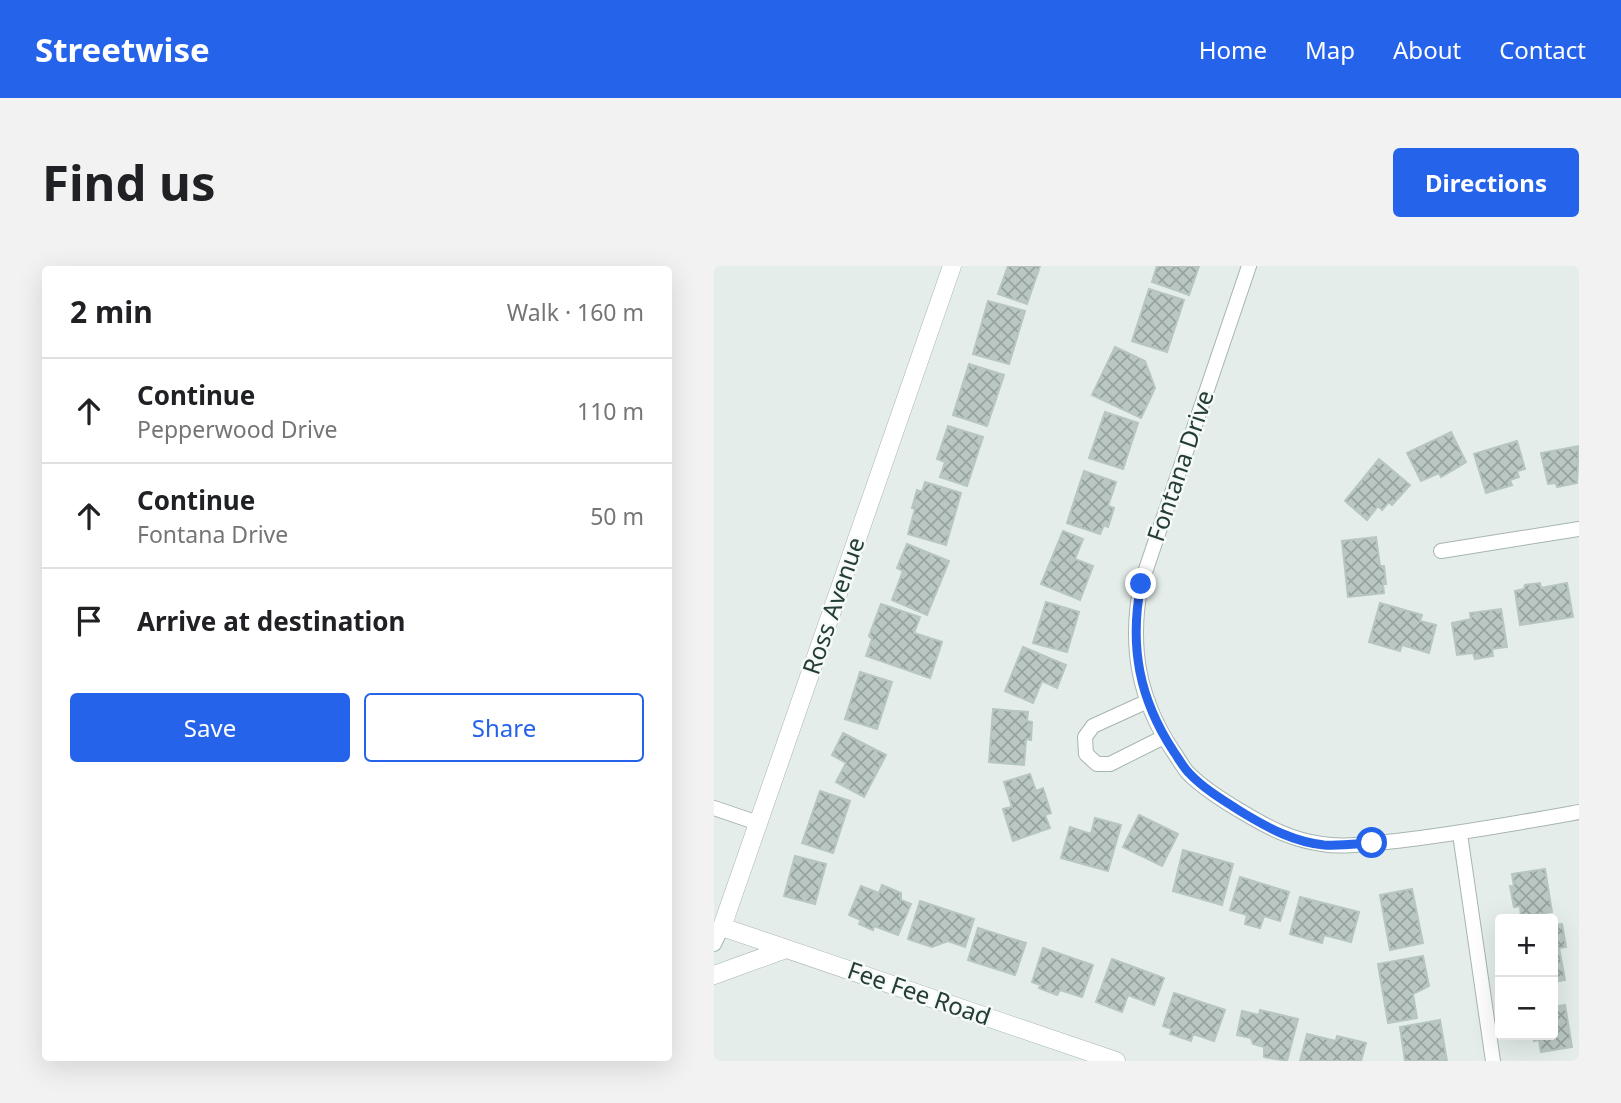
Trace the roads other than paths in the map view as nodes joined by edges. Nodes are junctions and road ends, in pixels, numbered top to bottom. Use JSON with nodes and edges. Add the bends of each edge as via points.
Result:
{"nodes":[{"id":1,"x":952,"y":266,"type":"edge"},
{"id":2,"x":1250,"y":266,"type":"edge"},
{"id":3,"x":1579,"y":529,"type":"edge"},
{"id":4,"x":1441,"y":551,"type":"dead end"},
{"id":5,"x":1148,"y":701,"type":"junction"},
{"id":6,"x":1164,"y":737,"type":"junction"},
{"id":7,"x":714,"y":808,"type":"edge"},
{"id":8,"x":1579,"y":812,"type":"edge"},
{"id":9,"x":758,"y":823,"type":"junction"},
{"id":10,"x":1460,"y":834,"type":"junction"},
{"id":11,"x":722,"y":927,"type":"junction"},
{"id":12,"x":714,"y":944,"type":"edge"},
{"id":13,"x":786,"y":949,"type":"junction"},
{"id":14,"x":714,"y":975,"type":"edge"},
{"id":15,"x":1116,"y":1061,"type":"edge"},
{"id":16,"x":1493,"y":1061,"type":"edge"}],
"edges":[{"from":1,"to":9,"type":"street","name":"Ross Avenue"},
{"from":2,"to":5,"type":"street","name":"Fontana Drive","via":[[1141,584],[1134,639]]},
{"from":3,"to":4,"type":"street"},
{"from":5,"to":6,"type":"street","name":"Fontana Drive"},
{"from":5,"to":6,"type":"street","via":[[1093,726],[1085,737],[1086,754],[1097,764],[1110,764]]},
{"from":6,"to":10,"type":"street","name":"Fontana Drive","via":[[1200,783],[1284,835],[1324,845]]},
{"from":7,"to":9,"type":"street"},
{"from":8,"to":10,"type":"street","name":"Fontana Drive"},
{"from":9,"to":11,"type":"street","name":"Ross Avenue"},
{"from":10,"to":16,"type":"street"},
{"from":11,"to":12,"type":"street","name":"Ross Avenue"},
{"from":11,"to":13,"type":"street","name":"Fee Fee Road"},
{"from":13,"to":14,"type":"street"},
{"from":13,"to":15,"type":"street","name":"Fee Fee Road"}]}
